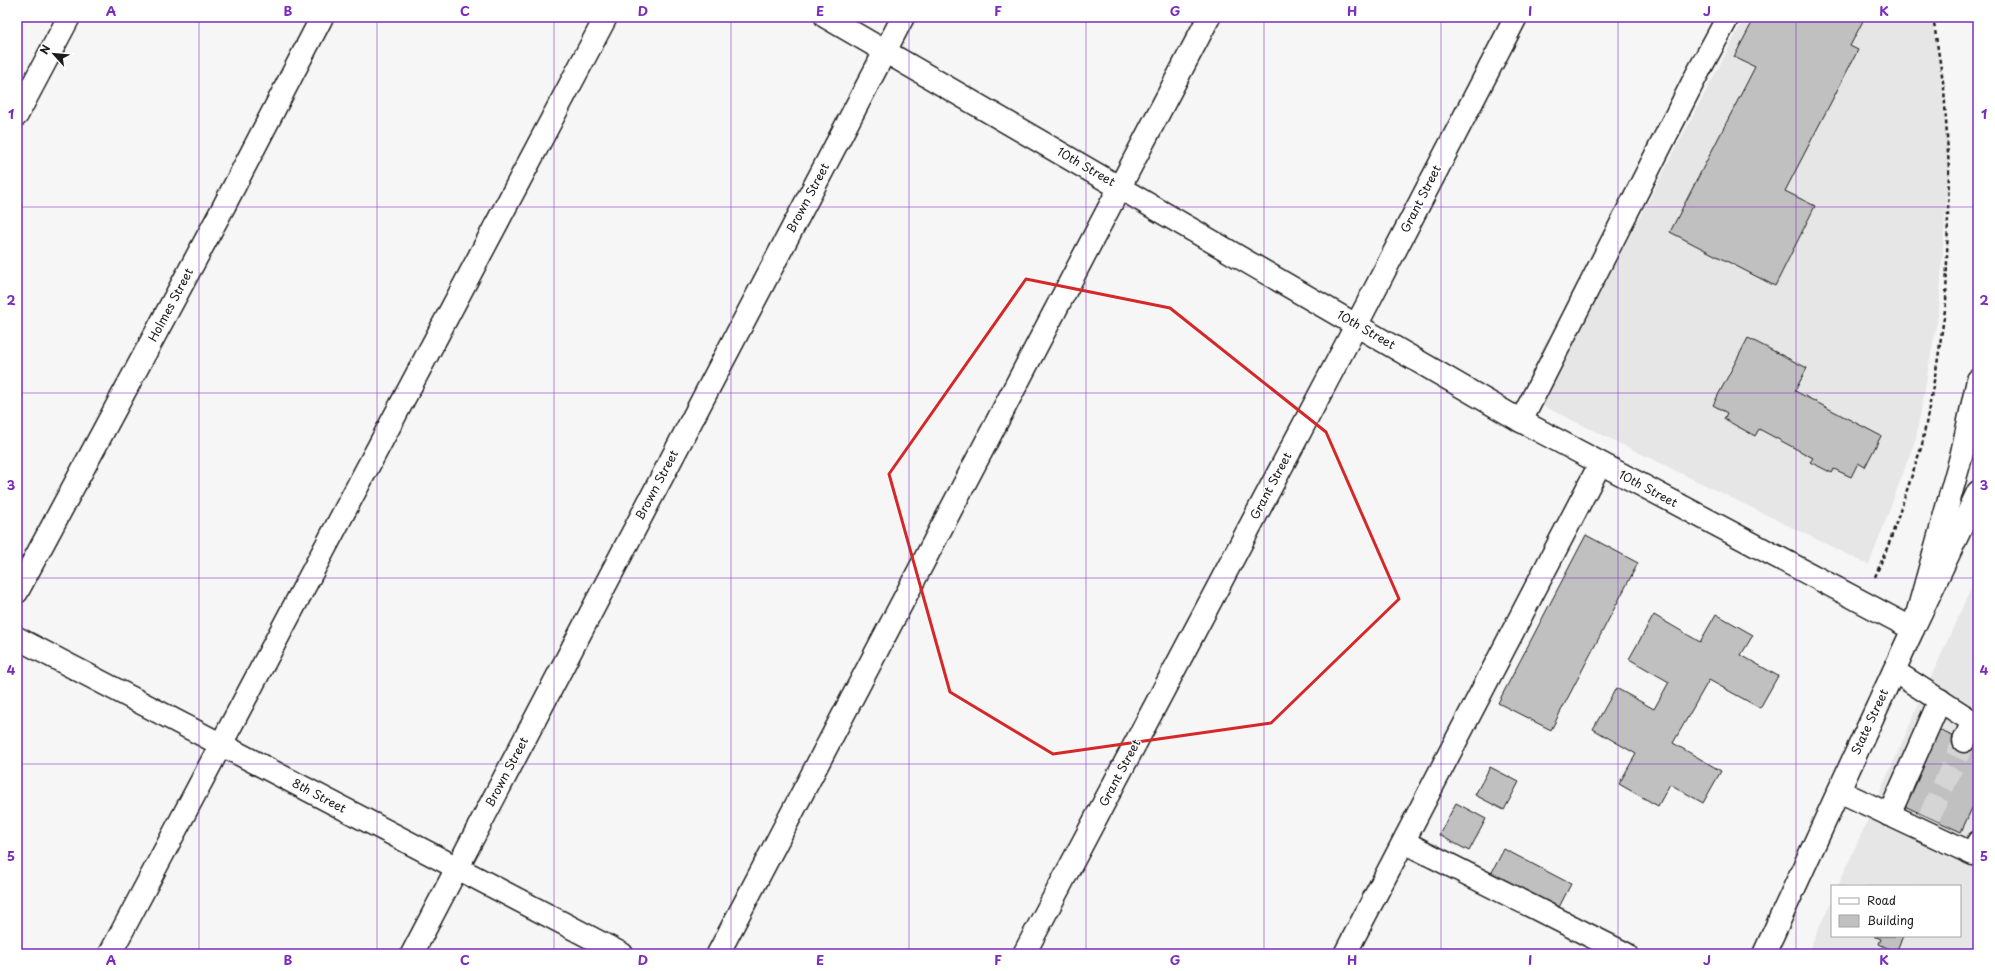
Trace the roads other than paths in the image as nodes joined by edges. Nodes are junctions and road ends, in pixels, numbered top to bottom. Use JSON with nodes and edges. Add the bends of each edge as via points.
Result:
{"nodes":[{"id":1,"x":69,"y":17,"type":"edge"},
{"id":2,"x":322,"y":17,"type":"edge"},
{"id":3,"x":606,"y":17,"type":"edge"},
{"id":4,"x":826,"y":17,"type":"edge"},
{"id":5,"x":903,"y":17,"type":"edge"},
{"id":6,"x":1209,"y":17,"type":"edge"},
{"id":7,"x":1516,"y":17,"type":"edge"},
{"id":8,"x":1728,"y":17,"type":"edge"},
{"id":9,"x":885,"y":51,"type":"junction"},
{"id":10,"x":17,"y":115,"type":"edge"},
{"id":11,"x":1119,"y":186,"type":"junction"},
{"id":12,"x":1357,"y":324,"type":"junction"},
{"id":13,"x":1978,"y":380,"type":"edge"},
{"id":14,"x":1521,"y":421,"type":"junction"},
{"id":15,"x":1600,"y":464,"type":"junction"},
{"id":16,"x":1978,"y":492,"type":"edge"},
{"id":17,"x":17,"y":592,"type":"edge"},
{"id":18,"x":1913,"y":629,"type":"junction"},
{"id":19,"x":17,"y":638,"type":"edge"},
{"id":20,"x":1894,"y":671,"type":"junction"},
{"id":21,"x":1940,"y":700,"type":"junction"},
{"id":22,"x":1976,"y":723,"type":"edge"},
{"id":23,"x":1964,"y":741,"type":"tunnel mouth"},
{"id":24,"x":220,"y":744,"type":"junction"},
{"id":25,"x":1838,"y":791,"type":"junction"},
{"id":26,"x":1889,"y":815,"type":"junction"},
{"id":27,"x":1404,"y":842,"type":"junction"},
{"id":28,"x":1978,"y":842,"type":"edge"},
{"id":29,"x":457,"y":868,"type":"junction"},
{"id":30,"x":110,"y":954,"type":"edge"},
{"id":31,"x":412,"y":954,"type":"edge"},
{"id":32,"x":622,"y":954,"type":"edge"},
{"id":33,"x":718,"y":954,"type":"edge"},
{"id":34,"x":1024,"y":954,"type":"edge"},
{"id":35,"x":1345,"y":954,"type":"edge"},
{"id":36,"x":1626,"y":954,"type":"edge"},
{"id":37,"x":1764,"y":954,"type":"edge"}],
"edges":[{"from":1,"to":10,"type":"street"},
{"from":2,"to":17,"type":"street","name":"Holmes Street"},
{"from":3,"to":24,"type":"street"},
{"from":4,"to":9,"type":"street","name":"10th Street"},
{"from":5,"to":9,"type":"street","name":"Brown Street"},
{"from":6,"to":11,"type":"street"},
{"from":7,"to":12,"type":"street","name":"Grant Street"},
{"from":8,"to":14,"type":"street"},
{"from":9,"to":11,"type":"street","name":"10th Street"},
{"from":9,"to":29,"type":"street","name":"Brown Street"},
{"from":11,"to":12,"type":"street","name":"10th Street"},
{"from":11,"to":33,"type":"street"},
{"from":12,"to":14,"type":"street","name":"10th Street"},
{"from":12,"to":34,"type":"street","name":"Grant Street"},
{"from":13,"to":18,"type":"street","via":[[1961,457]]},
{"from":14,"to":15,"type":"street","name":"10th Street"},
{"from":15,"to":18,"type":"street","name":"10th Street"},
{"from":15,"to":27,"type":"street"},
{"from":16,"to":18,"type":"street","name":"State Street"},
{"from":18,"to":20,"type":"street","name":"State Street"},
{"from":19,"to":24,"type":"street","name":"8th Street"},
{"from":20,"to":21,"type":"street"},
{"from":20,"to":25,"type":"street","name":"State Street"},
{"from":21,"to":22,"type":"street"},
{"from":21,"to":26,"type":"street"},
{"from":22,"to":23,"type":"street"},
{"from":24,"to":29,"type":"street","name":"8th Street"},
{"from":24,"to":30,"type":"street"},
{"from":25,"to":26,"type":"street"},
{"from":25,"to":37,"type":"street","name":"State Street"},
{"from":26,"to":28,"type":"street","via":[[1926,824],[1973,854]]},
{"from":27,"to":35,"type":"street"},
{"from":27,"to":36,"type":"street"},
{"from":29,"to":31,"type":"street","name":"Brown Street"},
{"from":29,"to":32,"type":"street","name":"8th Street"}]}
